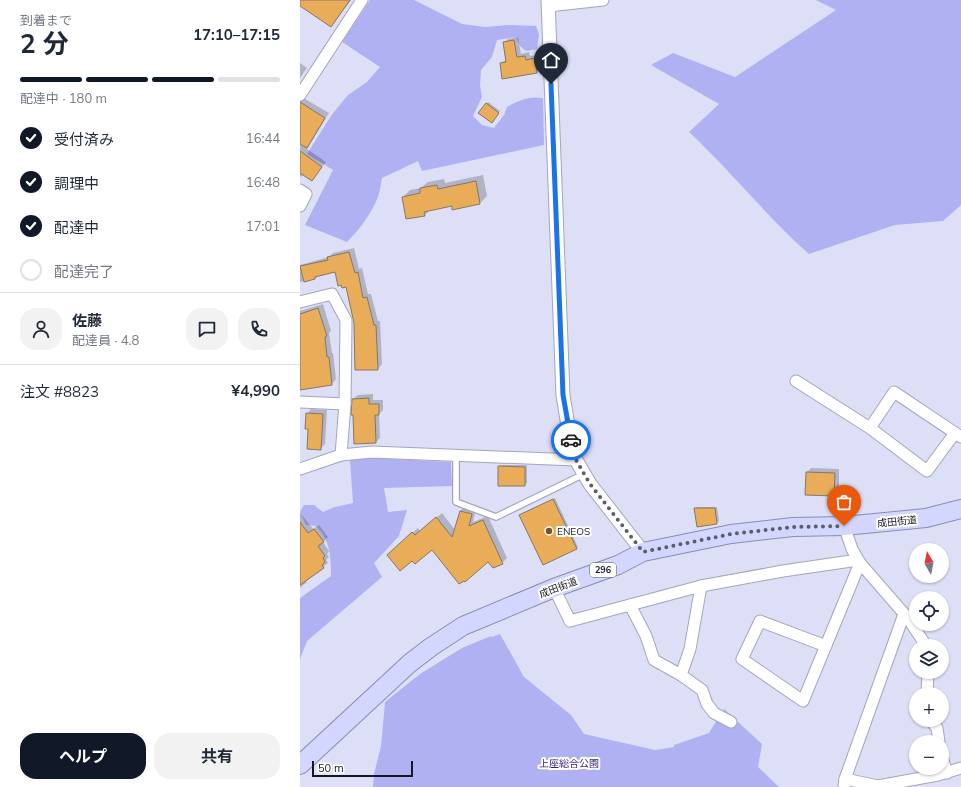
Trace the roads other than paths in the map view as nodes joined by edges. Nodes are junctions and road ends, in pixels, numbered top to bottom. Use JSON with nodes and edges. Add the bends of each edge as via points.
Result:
{"nodes":[{"id":1,"x":362,"y":0,"type":"edge"},
{"id":2,"x":603,"y":0,"type":"edge"},
{"id":3,"x":548,"y":3,"type":"edge"},
{"id":4,"x":300,"y":95,"type":"edge"},
{"id":5,"x":300,"y":190,"type":"edge"},
{"id":6,"x":300,"y":206,"type":"edge"},
{"id":7,"x":300,"y":302,"type":"edge"},
{"id":8,"x":796,"y":381,"type":"dead end"},
{"id":9,"x":300,"y":402,"type":"edge"},
{"id":10,"x":345,"y":404,"type":"junction"},
{"id":11,"x":870,"y":428,"type":"junction"},
{"id":12,"x":958,"y":435,"type":"edge"},
{"id":13,"x":341,"y":455,"type":"junction"},
{"id":14,"x":456,"y":455,"type":"junction"},
{"id":15,"x":576,"y":460,"type":"junction"},
{"id":16,"x":300,"y":469,"type":"edge"},
{"id":17,"x":584,"y":474,"type":"junction"},
{"id":18,"x":961,"y":509,"type":"edge"},
{"id":19,"x":844,"y":526,"type":"junction"},
{"id":20,"x":643,"y":552,"type":"junction"},
{"id":21,"x":859,"y":562,"type":"junction"},
{"id":22,"x":701,"y":586,"type":"junction"},
{"id":23,"x":554,"y":588,"type":"junction"},
{"id":24,"x":630,"y":605,"type":"junction"},
{"id":25,"x":904,"y":614,"type":"junction"},
{"id":26,"x":922,"y":639,"type":"edge"},
{"id":27,"x":826,"y":646,"type":"junction"},
{"id":28,"x":681,"y":675,"type":"junction"},
{"id":29,"x":731,"y":722,"type":"dead end"},
{"id":30,"x":300,"y":765,"type":"edge"},
{"id":31,"x":961,"y":768,"type":"edge"},
{"id":32,"x":949,"y":772,"type":"edge"},
{"id":33,"x":936,"y":775,"type":"edge"},
{"id":34,"x":844,"y":783,"type":"edge"}],
"edges":[{"from":1,"to":4,"type":"street"},
{"from":2,"to":3,"type":"street"},
{"from":3,"to":15,"type":"street","via":[[563,395]]},
{"from":5,"to":6,"type":"street","via":[[306,194]]},
{"from":7,"to":10,"type":"street","via":[[332,294],[346,320]]},
{"from":8,"to":11,"type":"street"},
{"from":9,"to":10,"type":"street"},
{"from":10,"to":13,"type":"street"},
{"from":11,"to":12,"type":"street","via":[[927,471]]},
{"from":11,"to":12,"type":"street","via":[[894,392]]},
{"from":13,"to":14,"type":"street","via":[[372,452]]},
{"from":13,"to":16,"type":"street"},
{"from":14,"to":15,"type":"street"},
{"from":14,"to":17,"type":"lane","via":[[456,502],[496,516]]},
{"from":15,"to":17,"type":"street"},
{"from":17,"to":20,"type":"street"},
{"from":18,"to":19,"type":"highway","name":"成田街道","number":"296","via":[[926,518]]},
{"from":19,"to":20,"type":"highway","name":"成田街道","number":"296","via":[[793,527],[731,534]]},
{"from":19,"to":21,"type":"street"},
{"from":20,"to":23,"type":"highway","name":"成田街道","number":"296","via":[[618,565]]},
{"from":21,"to":22,"type":"street","via":[[784,571]]},
{"from":21,"to":25,"type":"street"},
{"from":21,"to":27,"type":"street"},
{"from":22,"to":24,"type":"street"},
{"from":22,"to":28,"type":"street","via":[[690,649]]},
{"from":23,"to":24,"type":"street","via":[[570,621]]},
{"from":23,"to":30,"type":"highway","name":"成田街道","number":"296","via":[[464,626],[431,647],[410,663]]},
{"from":24,"to":28,"type":"street","via":[[646,636],[654,660]]},
{"from":25,"to":26,"type":"street"},
{"from":25,"to":34,"type":"street"},
{"from":27,"to":27,"type":"street","via":[[804,701],[742,659],[760,622]]},
{"from":28,"to":29,"type":"street","via":[[702,690],[707,704],[714,713]]},
{"from":31,"to":32,"type":"street"},
{"from":33,"to":34,"type":"street","via":[[878,786]]}]}
